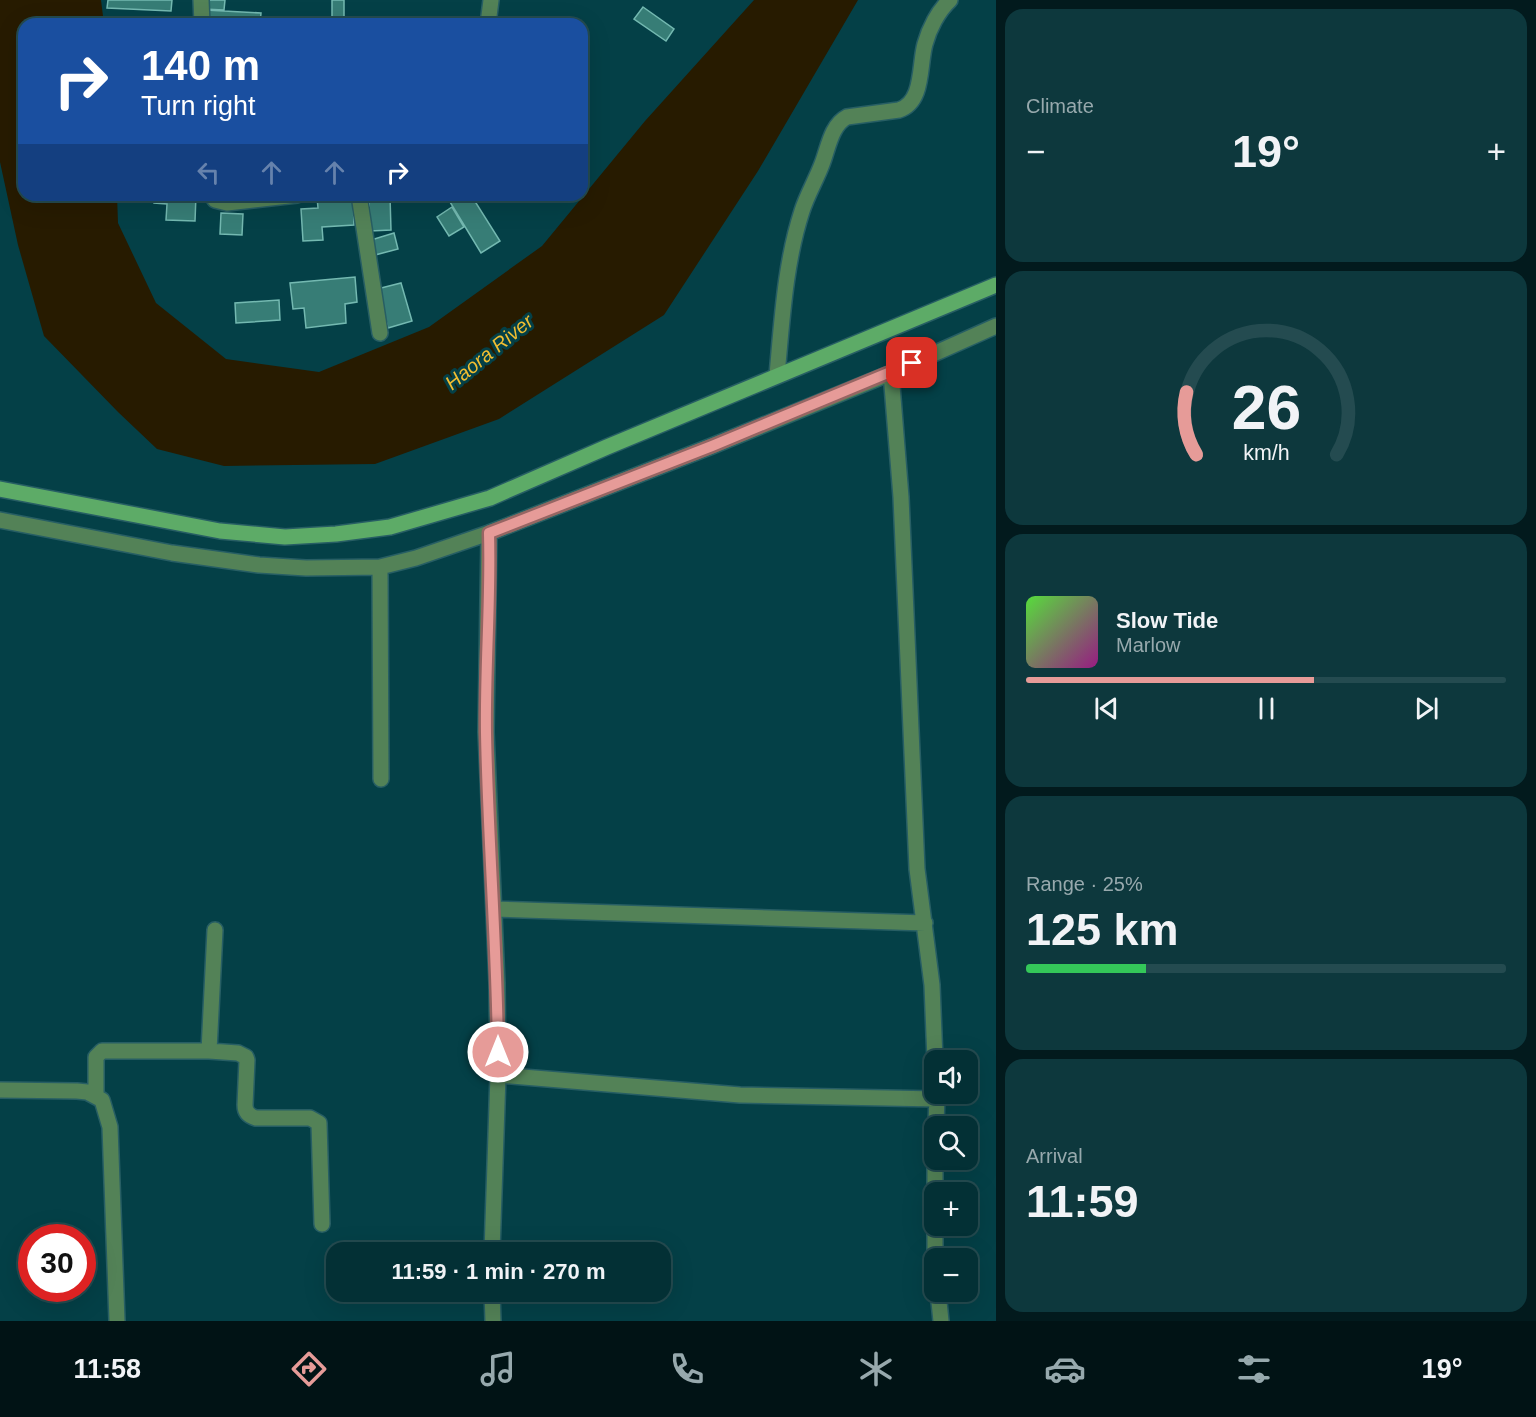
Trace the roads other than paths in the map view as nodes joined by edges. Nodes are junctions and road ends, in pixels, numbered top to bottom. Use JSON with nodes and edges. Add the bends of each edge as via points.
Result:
{"nodes":[{"id":1,"x":201,"y":0,"type":"edge"},
{"id":2,"x":491,"y":0,"type":"edge"},
{"id":3,"x":950,"y":0,"type":"edge"},
{"id":4,"x":202,"y":18,"type":"edge"},
{"id":5,"x":489,"y":18,"type":"edge"},
{"id":6,"x":219,"y":201,"type":"edge"},
{"id":7,"x":244,"y":201,"type":"edge"},
{"id":8,"x":360,"y":201,"type":"edge"},
{"id":9,"x":996,"y":285,"type":"edge"},
{"id":10,"x":996,"y":326,"type":"edge"},
{"id":11,"x":380,"y":333,"type":"dead end"},
{"id":12,"x":891,"y":373,"type":"junction"},
{"id":13,"x":777,"y":375,"type":"junction"},
{"id":14,"x":0,"y":489,"type":"edge"},
{"id":15,"x":0,"y":520,"type":"edge"},
{"id":16,"x":489,"y":533,"type":"junction"},
{"id":17,"x":380,"y":567,"type":"junction"},
{"id":18,"x":381,"y":779,"type":"dead end"},
{"id":19,"x":494,"y":909,"type":"junction"},
{"id":20,"x":925,"y":923,"type":"junction"},
{"id":21,"x":215,"y":930,"type":"dead end"},
{"id":22,"x":935,"y":1050,"type":"edge"},
{"id":23,"x":209,"y":1051,"type":"junction"},
{"id":24,"x":498,"y":1075,"type":"junction"},
{"id":25,"x":0,"y":1090,"type":"edge"},
{"id":26,"x":96,"y":1096,"type":"junction"},
{"id":27,"x":924,"y":1096,"type":"edge"},
{"id":28,"x":935,"y":1170,"type":"edge"},
{"id":29,"x":322,"y":1224,"type":"dead end"},
{"id":30,"x":492,"y":1242,"type":"edge"},
{"id":31,"x":935,"y":1248,"type":"edge"},
{"id":32,"x":492,"y":1302,"type":"edge"},
{"id":33,"x":939,"y":1302,"type":"edge"},
{"id":34,"x":117,"y":1321,"type":"edge"},
{"id":35,"x":493,"y":1321,"type":"edge"},
{"id":36,"x":941,"y":1321,"type":"edge"}],
"edges":[{"from":1,"to":4,"type":"street"},
{"from":2,"to":5,"type":"street"},
{"from":3,"to":13,"type":"street","via":[[933,23],[918,87],[910,103],[899,110],[847,117],[835,127],[797,230]]},
{"from":6,"to":7,"type":"street"},
{"from":8,"to":11,"type":"street"},
{"from":9,"to":13,"type":"main road"},
{"from":10,"to":12,"type":"street"},
{"from":12,"to":16,"type":"street"},
{"from":12,"to":20,"type":"street","via":[[901,497],[917,869]]},
{"from":13,"to":14,"type":"main road","via":[[489,498],[390,526],[336,534],[285,537],[220,531]]},
{"from":15,"to":17,"type":"street","via":[[172,553],[259,565]]},
{"from":16,"to":17,"type":"street"},
{"from":16,"to":19,"type":"street","via":[[486,732]]},
{"from":17,"to":18,"type":"street"},
{"from":19,"to":20,"type":"street"},
{"from":19,"to":24,"type":"street"},
{"from":20,"to":22,"type":"street"},
{"from":21,"to":23,"type":"street"},
{"from":23,"to":26,"type":"street","via":[[102,1051],[96,1057]]},
{"from":23,"to":29,"type":"street","via":[[246,1057],[245,1110],[249,1115],[310,1118],[319,1124]]},
{"from":24,"to":27,"type":"street","via":[[740,1095]]},
{"from":24,"to":30,"type":"street"},
{"from":25,"to":26,"type":"street","via":[[76,1091]]},
{"from":26,"to":34,"type":"street","via":[[102,1100],[110,1128]]},
{"from":28,"to":31,"type":"street"},
{"from":32,"to":35,"type":"street"},
{"from":33,"to":36,"type":"street"}]}
